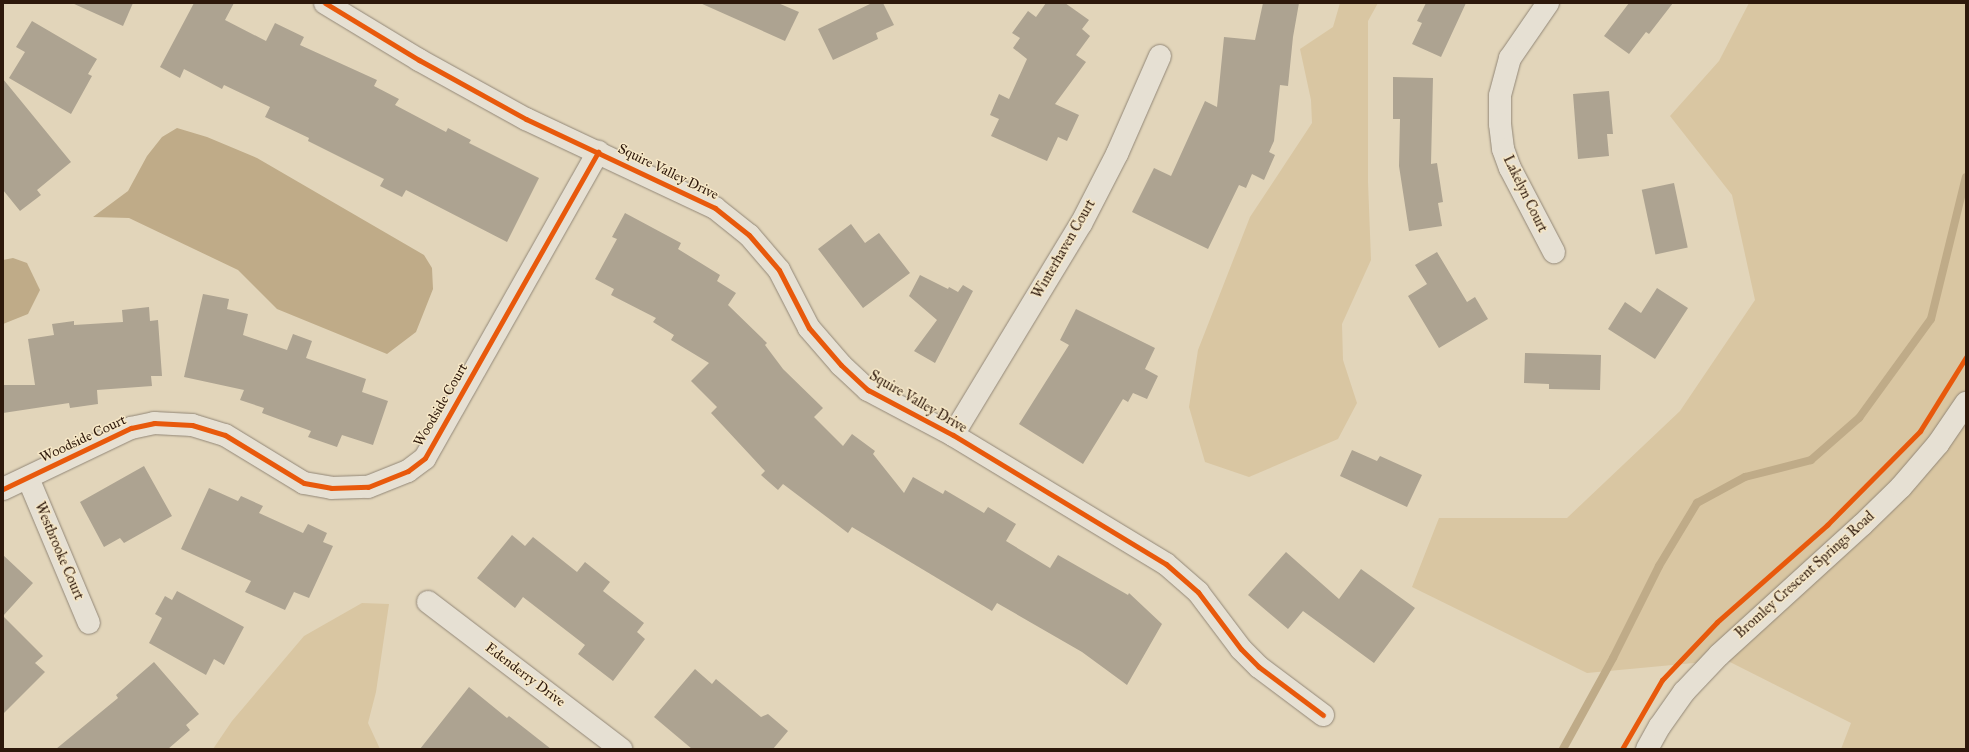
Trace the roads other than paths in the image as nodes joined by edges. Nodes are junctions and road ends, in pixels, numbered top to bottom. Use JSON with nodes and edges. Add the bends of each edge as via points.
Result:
{"nodes":[{"id":1,"x":325,"y":3,"type":"edge"},
{"id":2,"x":1548,"y":3,"type":"edge"},
{"id":3,"x":1160,"y":56,"type":"dead end"},
{"id":4,"x":598,"y":152,"type":"junction"},
{"id":5,"x":1554,"y":252,"type":"dead end"},
{"id":6,"x":1966,"y":403,"type":"edge"},
{"id":7,"x":952,"y":435,"type":"junction"},
{"id":8,"x":28,"y":478,"type":"junction"},
{"id":9,"x":3,"y":489,"type":"edge"},
{"id":10,"x":428,"y":602,"type":"dead end"},
{"id":11,"x":89,"y":623,"type":"dead end"},
{"id":12,"x":1323,"y":715,"type":"dead end"},
{"id":13,"x":621,"y":749,"type":"edge"},
{"id":14,"x":1647,"y":749,"type":"edge"}],
"edges":[{"from":1,"to":4,"type":"street","name":"Squire Valley Drive","via":[[418,60],[526,119]]},
{"from":2,"to":5,"type":"street","name":"Lakelyn Court","via":[[1510,58],[1500,96],[1500,124],[1510,168]]},
{"from":3,"to":7,"type":"street","name":"Winterhaven Court","via":[[1117,154],[1080,224]]},
{"from":4,"to":7,"type":"street","name":"Squire Valley Drive","via":[[715,208],[743,230],[779,270],[809,328],[840,366],[868,390]]},
{"from":4,"to":8,"type":"street","name":"Woodside Court","via":[[425,458],[408,471],[368,487],[331,488],[304,483],[225,435],[175,423],[132,428]]},
{"from":6,"to":14,"type":"street","name":"Bromley Crescent Springs Road","via":[[1938,444],[1901,487],[1714,660],[1684,692]]},
{"from":7,"to":12,"type":"street","name":"Squire Valley Drive","via":[[1166,564],[1198,592],[1259,667]]},
{"from":8,"to":9,"type":"street","name":"Woodside Court"},
{"from":8,"to":11,"type":"street","name":"Westbrooke Court"},
{"from":10,"to":13,"type":"street","name":"Edenderry Drive"}]}
